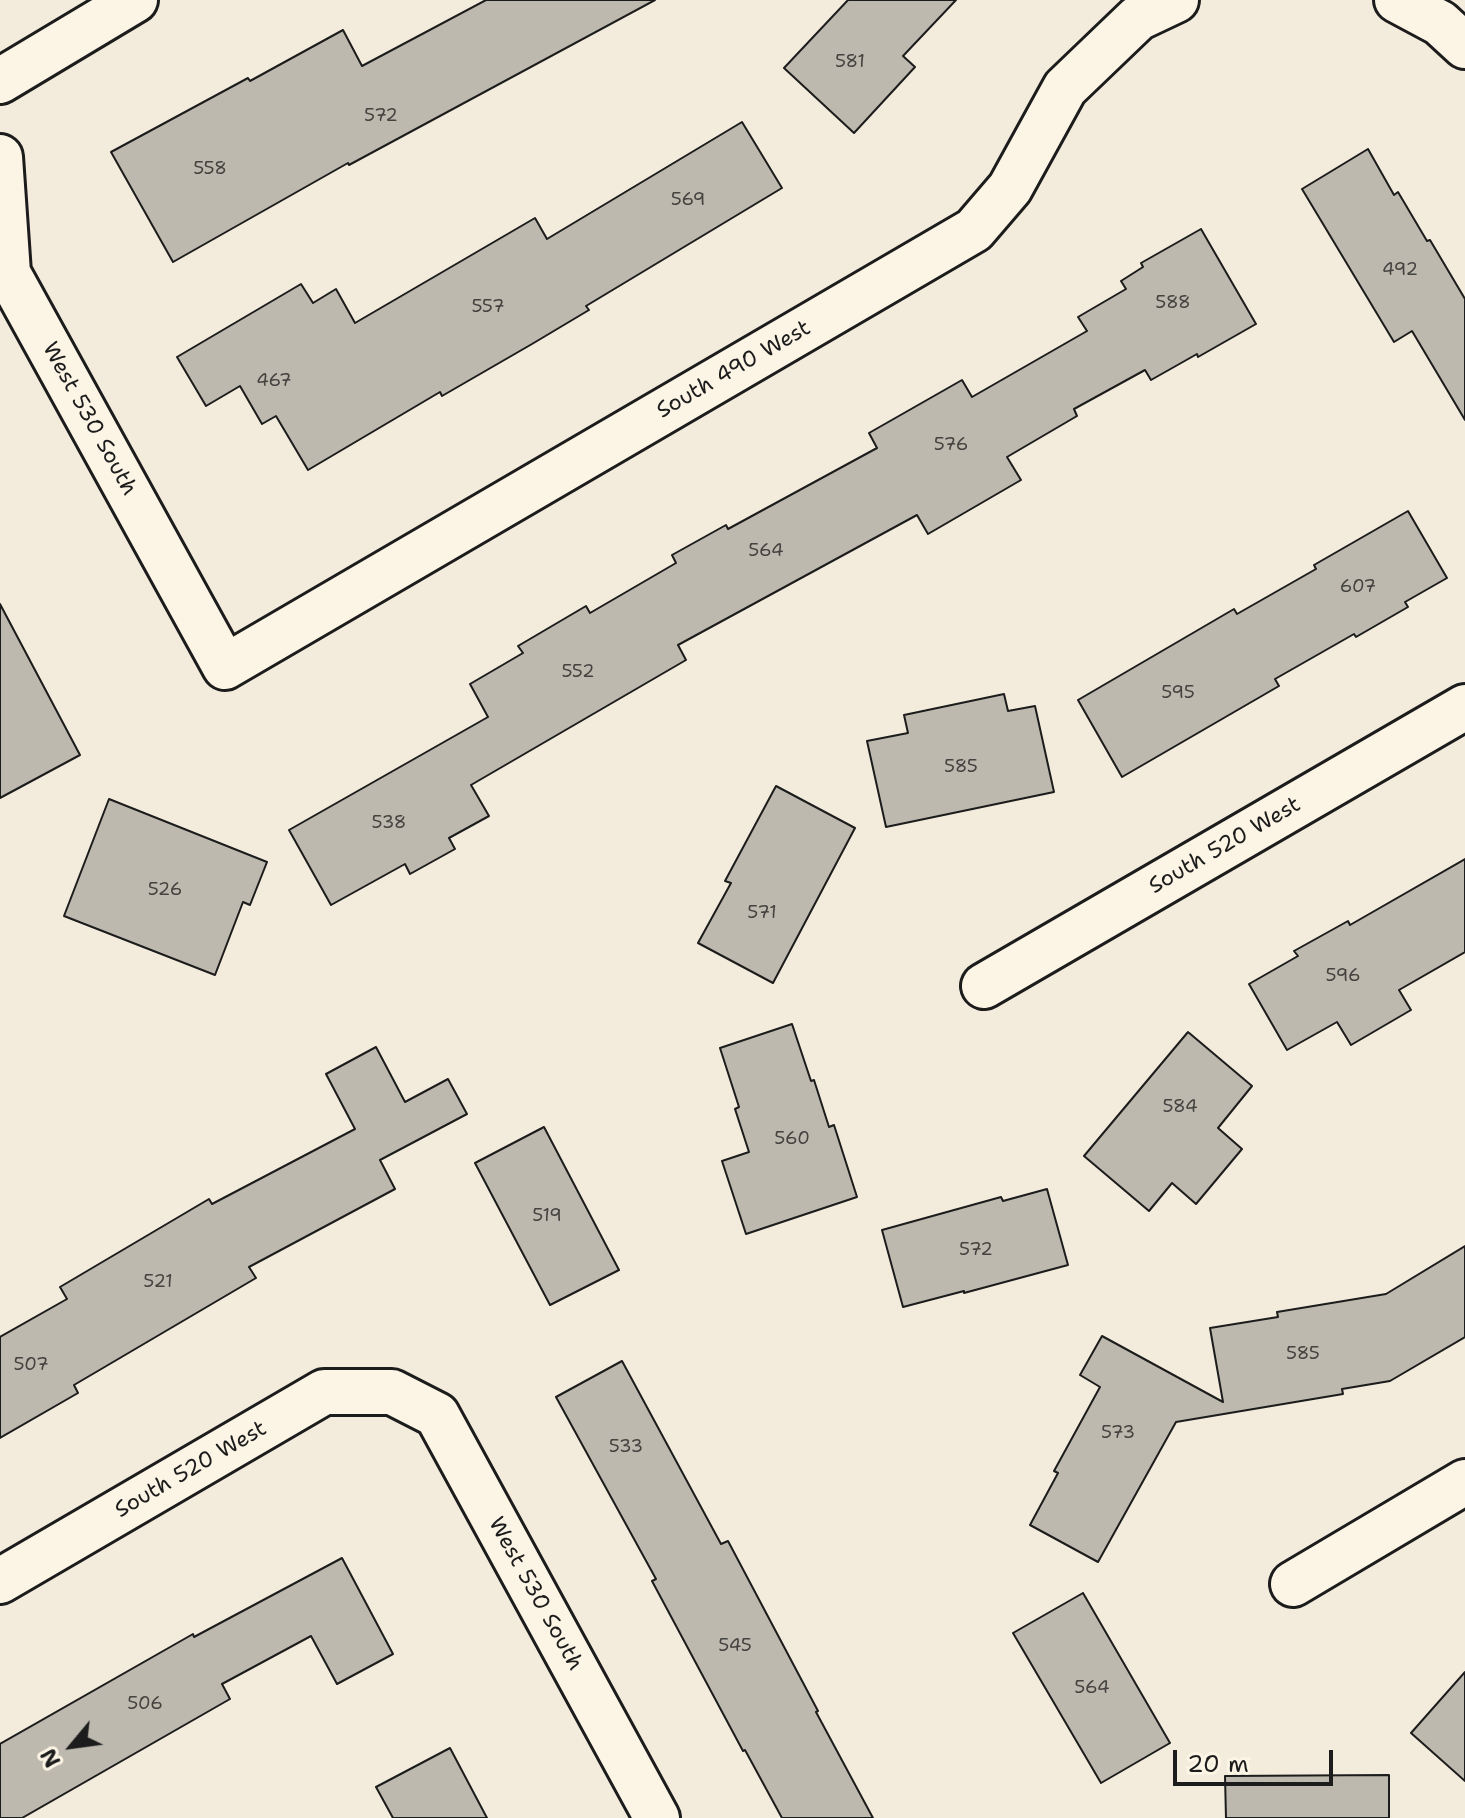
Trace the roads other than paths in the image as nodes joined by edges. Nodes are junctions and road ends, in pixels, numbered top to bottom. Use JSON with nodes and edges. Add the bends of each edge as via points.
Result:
{"nodes":[{"id":1,"x":135,"y":0,"type":"edge"},
{"id":2,"x":1176,"y":0,"type":"edge"},
{"id":3,"x":1397,"y":0,"type":"edge"},
{"id":4,"x":1465,"y":46,"type":"edge"},
{"id":5,"x":0,"y":81,"type":"edge"},
{"id":6,"x":0,"y":157,"type":"edge"},
{"id":7,"x":225,"y":667,"type":"joint"},
{"id":8,"x":1465,"y":707,"type":"edge"},
{"id":9,"x":984,"y":986,"type":"dead end"},
{"id":10,"x":392,"y":1392,"type":"joint"},
{"id":11,"x":1465,"y":1482,"type":"edge"},
{"id":12,"x":0,"y":1581,"type":"edge"},
{"id":13,"x":1293,"y":1584,"type":"dead end"},
{"id":14,"x":657,"y":1818,"type":"edge"}],
"edges":[{"from":1,"to":5,"type":"street"},
{"from":2,"to":7,"type":"street","name":"South 490 West","via":[[1138,18],[1065,88],[1010,188],[974,230]]},
{"from":3,"to":4,"type":"street","via":[[1440,23]]},
{"from":6,"to":7,"type":"street","name":"West 530 South","via":[[8,273]]},
{"from":8,"to":9,"type":"street","name":"South 520 West"},
{"from":10,"to":12,"type":"street","name":"South 520 West","via":[[324,1392]]},
{"from":10,"to":14,"type":"street","name":"West 530 South","via":[[437,1415]]},
{"from":11,"to":13,"type":"street"}]}
